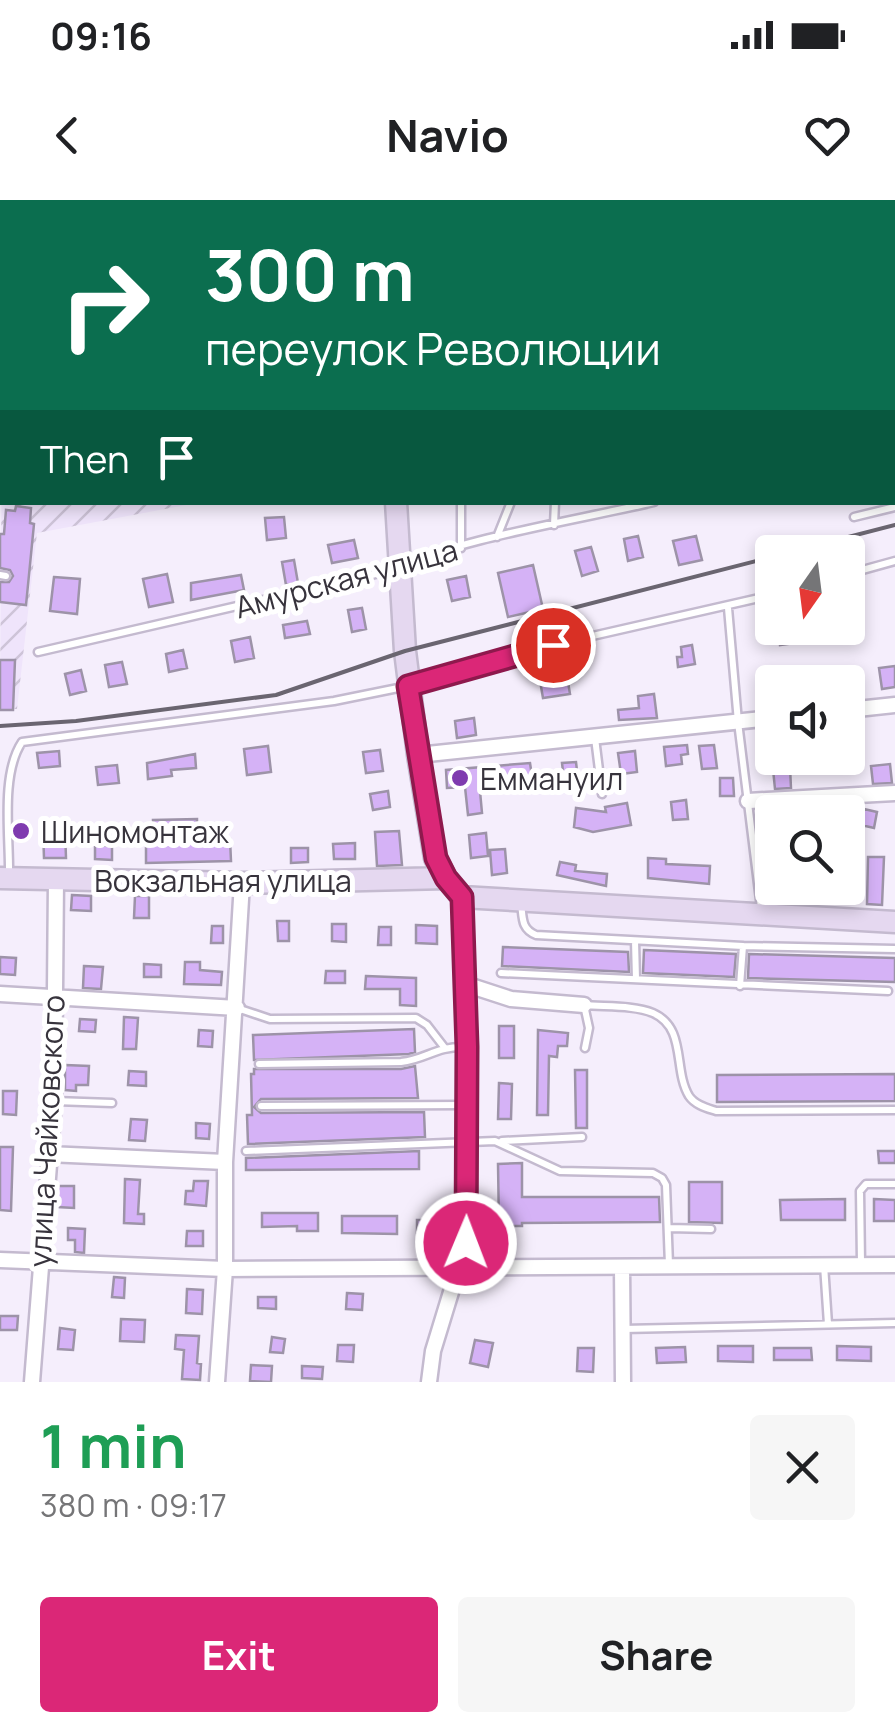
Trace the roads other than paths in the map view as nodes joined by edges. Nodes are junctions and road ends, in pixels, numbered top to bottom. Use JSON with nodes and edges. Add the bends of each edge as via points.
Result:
{"nodes":[{"id":1,"x":396,"y":505,"type":"edge"},
{"id":2,"x":461,"y":505,"type":"edge"},
{"id":3,"x":510,"y":505,"type":"edge"},
{"id":4,"x":555,"y":505,"type":"edge"},
{"id":5,"x":642,"y":505,"type":"edge"},
{"id":6,"x":895,"y":508,"type":"edge"},
{"id":7,"x":854,"y":517,"type":"dead end"},
{"id":8,"x":554,"y":526,"type":"junction"},
{"id":9,"x":496,"y":538,"type":"junction"},
{"id":10,"x":460,"y":548,"type":"junction"},
{"id":11,"x":895,"y":561,"type":"edge"},
{"id":12,"x":400,"y":565,"type":"junction"},
{"id":13,"x":865,"y":569,"type":"edge"},
{"id":14,"x":755,"y":600,"type":"edge"},
{"id":15,"x":728,"y":608,"type":"junction"},
{"id":16,"x":38,"y":652,"type":"dead end"},
{"id":17,"x":408,"y":686,"type":"junction"},
{"id":18,"x":895,"y":705,"type":"edge"},
{"id":19,"x":865,"y":708,"type":"edge"},
{"id":20,"x":755,"y":720,"type":"edge"},
{"id":21,"x":738,"y":722,"type":"junction"},
{"id":22,"x":595,"y":737,"type":"junction"},
{"id":23,"x":418,"y":755,"type":"junction"},
{"id":24,"x":895,"y":793,"type":"edge"},
{"id":25,"x":602,"y":794,"type":"dead end"},
{"id":26,"x":748,"y":801,"type":"junction"},
{"id":27,"x":4,"y":825,"type":"edge"},
{"id":28,"x":5,"y":878,"type":"edge"},
{"id":29,"x":446,"y":878,"type":"junction"},
{"id":30,"x":56,"y":880,"type":"junction"},
{"id":31,"x":242,"y":883,"type":"junction"},
{"id":32,"x":462,"y":897,"type":"junction"},
{"id":33,"x":522,"y":902,"type":"junction"},
{"id":34,"x":762,"y":914,"type":"junction"},
{"id":35,"x":895,"y":922,"type":"edge"},
{"id":36,"x":636,"y":940,"type":"junction"},
{"id":37,"x":742,"y":946,"type":"junction"},
{"id":38,"x":895,"y":949,"type":"edge"},
{"id":39,"x":501,"y":973,"type":"dead end"},
{"id":40,"x":636,"y":979,"type":"junction"},
{"id":41,"x":465,"y":984,"type":"junction"},
{"id":42,"x":740,"y":986,"type":"junction"},
{"id":43,"x":888,"y":991,"type":"dead end"},
{"id":44,"x":0,"y":994,"type":"edge"},
{"id":45,"x":54,"y":996,"type":"junction"},
{"id":46,"x":584,"y":1005,"type":"junction"},
{"id":47,"x":237,"y":1008,"type":"junction"},
{"id":48,"x":444,"y":1046,"type":"junction"},
{"id":49,"x":467,"y":1047,"type":"junction"},
{"id":50,"x":585,"y":1048,"type":"dead end"},
{"id":51,"x":259,"y":1064,"type":"dead end"},
{"id":52,"x":54,"y":1100,"type":"junction"},
{"id":53,"x":112,"y":1103,"type":"dead end"},
{"id":54,"x":260,"y":1106,"type":"dead end"},
{"id":55,"x":467,"y":1106,"type":"junction"},
{"id":56,"x":895,"y":1110,"type":"edge"},
{"id":57,"x":582,"y":1137,"type":"dead end"},
{"id":58,"x":496,"y":1141,"type":"junction"},
{"id":59,"x":468,"y":1142,"type":"junction"},
{"id":60,"x":246,"y":1151,"type":"dead end"},
{"id":61,"x":48,"y":1154,"type":"junction"},
{"id":62,"x":225,"y":1162,"type":"junction"},
{"id":63,"x":895,"y":1184,"type":"edge"},
{"id":64,"x":669,"y":1228,"type":"junction"},
{"id":65,"x":711,"y":1229,"type":"dead end"},
{"id":66,"x":0,"y":1260,"type":"edge"},
{"id":67,"x":40,"y":1262,"type":"junction"},
{"id":68,"x":824,"y":1264,"type":"junction"},
{"id":69,"x":861,"y":1265,"type":"junction"},
{"id":70,"x":895,"y":1265,"type":"edge"},
{"id":71,"x":668,"y":1266,"type":"junction"},
{"id":72,"x":622,"y":1267,"type":"junction"},
{"id":73,"x":225,"y":1269,"type":"junction"},
{"id":74,"x":459,"y":1269,"type":"junction"},
{"id":75,"x":895,"y":1323,"type":"edge"},
{"id":76,"x":828,"y":1324,"type":"junction"},
{"id":77,"x":622,"y":1329,"type":"junction"},
{"id":78,"x":32,"y":1382,"type":"edge"},
{"id":79,"x":217,"y":1382,"type":"edge"},
{"id":80,"x":428,"y":1382,"type":"edge"},
{"id":81,"x":623,"y":1382,"type":"edge"}],
"edges":[{"from":1,"to":12,"type":"main road"},
{"from":2,"to":10,"type":"lane"},
{"from":3,"to":9,"type":"lane"},
{"from":4,"to":8,"type":"lane"},
{"from":5,"to":8,"type":"lane","name":"Амурская улица"},
{"from":6,"to":7,"type":"lane"},
{"from":8,"to":9,"type":"lane","name":"Амурская улица"},
{"from":9,"to":10,"type":"lane","name":"Амурская улица"},
{"from":10,"to":12,"type":"lane","name":"Амурская улица"},
{"from":11,"to":13,"type":"lane"},
{"from":12,"to":16,"type":"lane","name":"Амурская улица"},
{"from":12,"to":17,"type":"main road"},
{"from":14,"to":15,"type":"lane"},
{"from":15,"to":17,"type":"lane","via":[[553,645]]},
{"from":15,"to":21,"type":"lane"},
{"from":17,"to":23,"type":"main road"},
{"from":17,"to":27,"type":"lane","via":[[22,742],[14,753]]},
{"from":18,"to":19,"type":"street"},
{"from":20,"to":21,"type":"street"},
{"from":21,"to":22,"type":"street"},
{"from":21,"to":26,"type":"lane"},
{"from":22,"to":23,"type":"street"},
{"from":22,"to":25,"type":"lane"},
{"from":23,"to":29,"type":"main road","via":[[436,858]]},
{"from":24,"to":26,"type":"street"},
{"from":26,"to":34,"type":"lane"},
{"from":27,"to":28,"type":"lane"},
{"from":28,"to":30,"type":"main road","name":"Вокзальная улица"},
{"from":29,"to":31,"type":"main road","name":"Вокзальная улица"},
{"from":29,"to":32,"type":"main road"},
{"from":30,"to":31,"type":"main road","name":"Вокзальная улица"},
{"from":30,"to":45,"type":"street","name":"улица Чайковского"},
{"from":31,"to":47,"type":"street"},
{"from":32,"to":33,"type":"main road"},
{"from":32,"to":41,"type":"street"},
{"from":33,"to":34,"type":"main road"},
{"from":33,"to":36,"type":"lane","via":[[523,925],[536,936]]},
{"from":34,"to":35,"type":"main road"},
{"from":36,"to":37,"type":"lane"},
{"from":36,"to":40,"type":"lane"},
{"from":37,"to":38,"type":"lane"},
{"from":37,"to":42,"type":"lane"},
{"from":39,"to":40,"type":"lane"},
{"from":40,"to":42,"type":"lane"},
{"from":41,"to":46,"type":"street","via":[[512,999]]},
{"from":41,"to":49,"type":"street"},
{"from":42,"to":43,"type":"lane"},
{"from":44,"to":45,"type":"street"},
{"from":45,"to":47,"type":"street"},
{"from":45,"to":52,"type":"street","name":"улица Чайковского"},
{"from":46,"to":50,"type":"lane"},
{"from":46,"to":56,"type":"lane","via":[[650,1011],[666,1020],[689,1096],[700,1106]]},
{"from":47,"to":48,"type":"lane","via":[[270,1018],[416,1018]]},
{"from":47,"to":62,"type":"street"},
{"from":48,"to":49,"type":"lane"},
{"from":48,"to":51,"type":"lane","via":[[414,1060]]},
{"from":49,"to":55,"type":"street"},
{"from":52,"to":53,"type":"lane"},
{"from":52,"to":61,"type":"street","name":"улица Чайковского"},
{"from":54,"to":55,"type":"lane"},
{"from":55,"to":59,"type":"street"},
{"from":57,"to":58,"type":"lane"},
{"from":58,"to":59,"type":"lane"},
{"from":58,"to":64,"type":"lane","via":[[570,1172],[653,1173],[666,1186]]},
{"from":59,"to":60,"type":"lane"},
{"from":59,"to":74,"type":"street","via":[[466,1243]]},
{"from":61,"to":62,"type":"street"},
{"from":61,"to":67,"type":"street","name":"улица Чайковского"},
{"from":62,"to":73,"type":"street"},
{"from":63,"to":69,"type":"lane","via":[[860,1190]]},
{"from":64,"to":65,"type":"lane"},
{"from":64,"to":71,"type":"lane"},
{"from":66,"to":67,"type":"street"},
{"from":67,"to":73,"type":"street"},
{"from":67,"to":78,"type":"street","name":"улица Чайковского"},
{"from":68,"to":69,"type":"street"},
{"from":68,"to":71,"type":"street"},
{"from":68,"to":76,"type":"lane"},
{"from":69,"to":70,"type":"street"},
{"from":71,"to":72,"type":"street"},
{"from":72,"to":74,"type":"street"},
{"from":72,"to":77,"type":"street"},
{"from":73,"to":74,"type":"street"},
{"from":73,"to":79,"type":"street"},
{"from":74,"to":80,"type":"street"},
{"from":75,"to":76,"type":"lane"},
{"from":76,"to":77,"type":"lane"},
{"from":77,"to":81,"type":"street"}]}
